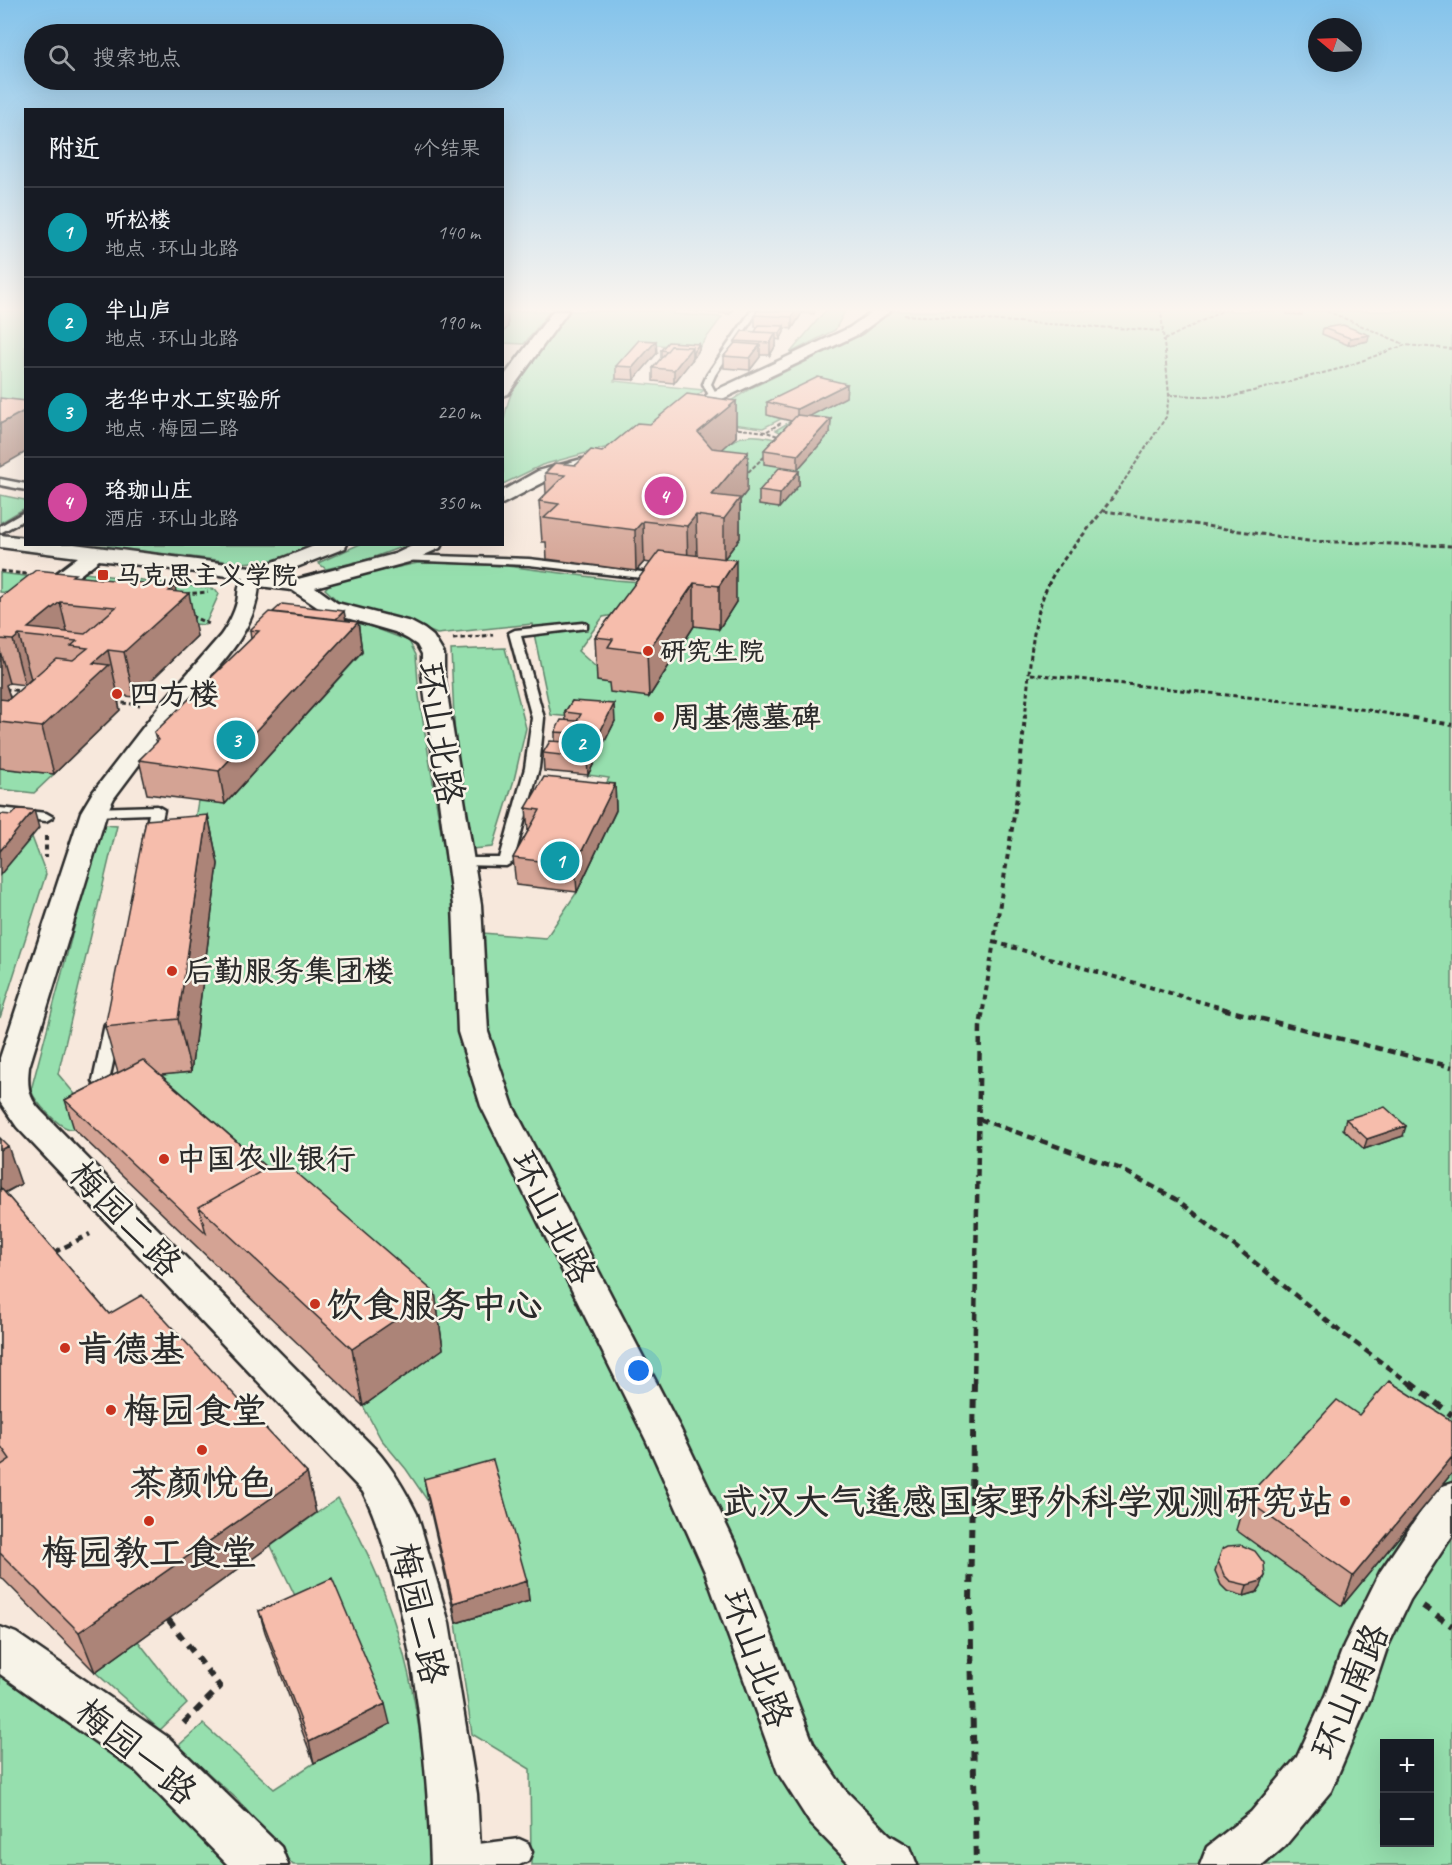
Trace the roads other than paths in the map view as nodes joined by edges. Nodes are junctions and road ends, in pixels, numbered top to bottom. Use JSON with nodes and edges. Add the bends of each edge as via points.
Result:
{"nodes":[{"id":1,"x":713,"y":398,"type":"edge"},
{"id":2,"x":677,"y":428,"type":"edge"},
{"id":3,"x":598,"y":459,"type":"edge"},
{"id":4,"x":0,"y":482,"type":"edge"},
{"id":5,"x":24,"y":487,"type":"edge"},
{"id":6,"x":504,"y":498,"type":"edge"},
{"id":7,"x":24,"y":515,"type":"edge"},
{"id":8,"x":0,"y":530,"type":"edge"},
{"id":9,"x":0,"y":541,"type":"edge"},
{"id":10,"x":24,"y":546,"type":"edge"},
{"id":11,"x":24,"y":546,"type":"edge"},
{"id":12,"x":333,"y":546,"type":"edge"},
{"id":13,"x":429,"y":546,"type":"edge"},
{"id":14,"x":0,"y":554,"type":"edge"},
{"id":15,"x":402,"y":558,"type":"junction"},
{"id":16,"x":87,"y":559,"type":"junction"},
{"id":17,"x":666,"y":577,"type":"edge"},
{"id":18,"x":245,"y":582,"type":"junction"},
{"id":19,"x":298,"y":585,"type":"junction"},
{"id":20,"x":0,"y":626,"type":"edge"},
{"id":21,"x":583,"y":626,"type":"dead end"},
{"id":22,"x":0,"y":812,"type":"edge"},
{"id":23,"x":94,"y":812,"type":"junction"},
{"id":24,"x":46,"y":817,"type":"dead end"},
{"id":25,"x":147,"y":855,"type":"edge"},
{"id":26,"x":462,"y":862,"type":"junction"},
{"id":27,"x":115,"y":1013,"type":"edge"},
{"id":28,"x":101,"y":1081,"type":"edge"},
{"id":29,"x":1452,"y":1501,"type":"edge"},
{"id":30,"x":0,"y":1648,"type":"edge"},
{"id":31,"x":519,"y":1852,"type":"dead end"},
{"id":32,"x":456,"y":1862,"type":"edge"},
{"id":33,"x":263,"y":1865,"type":"edge"},
{"id":34,"x":892,"y":1865,"type":"edge"},
{"id":35,"x":1225,"y":1865,"type":"edge"}],
"edges":[{"from":1,"to":2,"type":"street"},
{"from":3,"to":6,"type":"street","via":[[544,475]]},
{"from":4,"to":5,"type":"lane"},
{"from":7,"to":8,"type":"lane"},
{"from":9,"to":11,"type":"street"},
{"from":10,"to":16,"type":"street"},
{"from":12,"to":18,"type":"street"},
{"from":13,"to":15,"type":"street","name":"环山北路"},
{"from":14,"to":16,"type":"street"},
{"from":15,"to":17,"type":"lane","via":[[529,562]]},
{"from":15,"to":19,"type":"street","name":"环山北路"},
{"from":16,"to":18,"type":"street","name":"环山北路"},
{"from":16,"to":20,"type":"street"},
{"from":18,"to":19,"type":"street","name":"环山北路"},
{"from":18,"to":23,"type":"street","name":"梅园二路","via":[[247,604],[230,639],[157,725]]},
{"from":19,"to":26,"type":"street","name":"环山北路","via":[[330,607],[403,627],[425,641],[433,654]]},
{"from":21,"to":26,"type":"lane","via":[[515,633],[538,718],[532,786],[507,862]]},
{"from":22,"to":24,"type":"lane"},
{"from":23,"to":25,"type":"lane","via":[[157,810]]},
{"from":23,"to":32,"type":"street","name":"梅园二路","via":[[13,1067],[11,1092],[30,1119],[361,1461],[387,1496],[399,1524],[427,1623],[452,1782]]},
{"from":26,"to":34,"type":"street","name":"环山北路","via":[[473,1032],[497,1106],[667,1442],[722,1561],[795,1757],[827,1806],[873,1852]]},
{"from":27,"to":28,"type":"lane"},
{"from":29,"to":35,"type":"street","name":"环山南路","via":[[1395,1586],[1366,1645],[1314,1774],[1268,1829]]},
{"from":30,"to":33,"type":"street","name":"梅园一路","via":[[152,1754]]},
{"from":31,"to":32,"type":"lane"}]}
